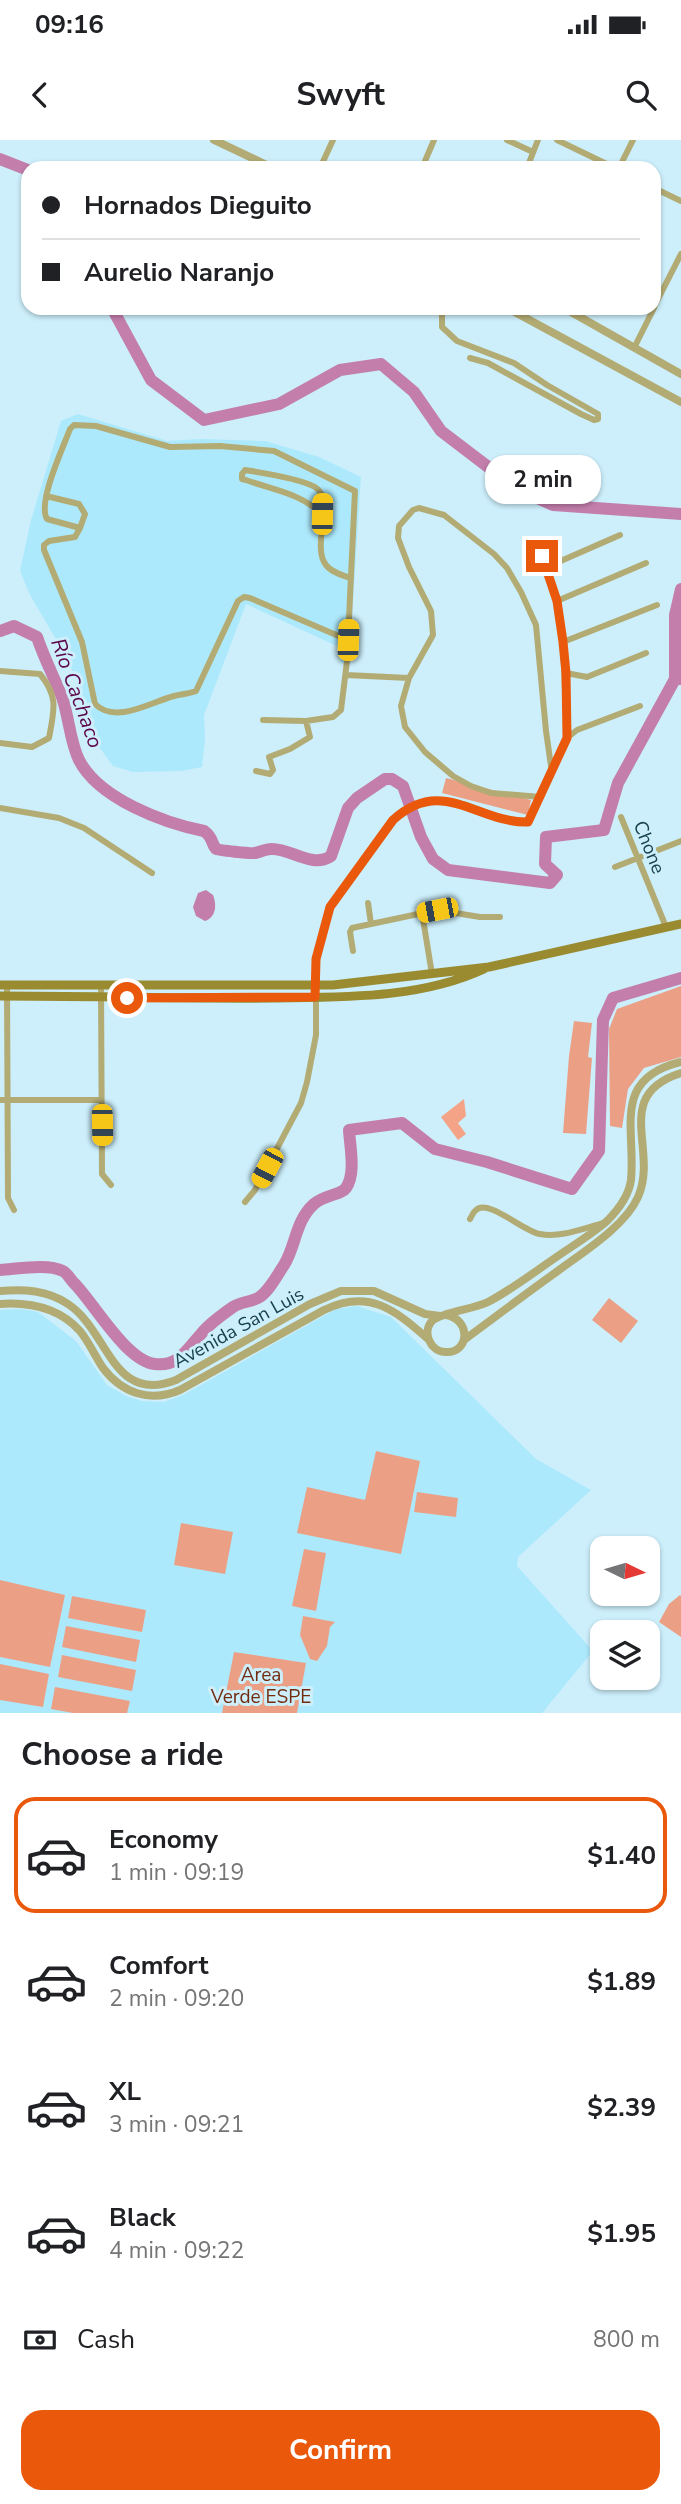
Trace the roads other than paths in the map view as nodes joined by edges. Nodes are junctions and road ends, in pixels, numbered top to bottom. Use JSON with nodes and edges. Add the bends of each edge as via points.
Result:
{"nodes":[{"id":1,"x":214,"y":140,"type":"edge"},
{"id":2,"x":332,"y":140,"type":"edge"},
{"id":3,"x":434,"y":140,"type":"edge"},
{"id":4,"x":507,"y":140,"type":"edge"},
{"id":5,"x":538,"y":140,"type":"edge"},
{"id":6,"x":557,"y":140,"type":"edge"},
{"id":7,"x":633,"y":140,"type":"edge"},
{"id":8,"x":226,"y":143,"type":"edge"},
{"id":9,"x":533,"y":152,"type":"junction"},
{"id":10,"x":260,"y":161,"type":"edge"},
{"id":11,"x":323,"y":161,"type":"edge"},
{"id":12,"x":425,"y":161,"type":"edge"},
{"id":13,"x":530,"y":161,"type":"edge"},
{"id":14,"x":602,"y":161,"type":"edge"},
{"id":15,"x":621,"y":161,"type":"edge"},
{"id":16,"x":661,"y":191,"type":"edge"},
{"id":17,"x":681,"y":201,"type":"edge"},
{"id":18,"x":681,"y":254,"type":"edge"},
{"id":19,"x":661,"y":294,"type":"edge"},
{"id":20,"x":442,"y":315,"type":"edge"},
{"id":21,"x":523,"y":315,"type":"edge"},
{"id":22,"x":576,"y":315,"type":"edge"},
{"id":23,"x":650,"y":315,"type":"edge"},
{"id":24,"x":634,"y":348,"type":"junction"},
{"id":25,"x":470,"y":358,"type":"dead end"},
{"id":26,"x":681,"y":374,"type":"edge"},
{"id":27,"x":681,"y":402,"type":"edge"},
{"id":28,"x":46,"y":496,"type":"junction"},
{"id":29,"x":322,"y":514,"type":"junction"},
{"id":30,"x":80,"y":528,"type":"junction"},
{"id":31,"x":620,"y":535,"type":"dead end"},
{"id":32,"x":542,"y":556,"type":"dead end"},
{"id":33,"x":646,"y":563,"type":"dead end"},
{"id":34,"x":547,"y":567,"type":"junction"},
{"id":35,"x":350,"y":578,"type":"junction"},
{"id":36,"x":557,"y":601,"type":"junction"},
{"id":37,"x":657,"y":605,"type":"dead end"},
{"id":38,"x":348,"y":640,"type":"junction"},
{"id":39,"x":563,"y":642,"type":"junction"},
{"id":40,"x":646,"y":653,"type":"dead end"},
{"id":41,"x":0,"y":671,"type":"edge"},
{"id":42,"x":566,"y":673,"type":"junction"},
{"id":43,"x":346,"y":675,"type":"junction"},
{"id":44,"x":409,"y":678,"type":"junction"},
{"id":45,"x":640,"y":706,"type":"dead end"},
{"id":46,"x":262,"y":720,"type":"dead end"},
{"id":47,"x":306,"y":721,"type":"junction"},
{"id":48,"x":567,"y":738,"type":"junction"},
{"id":49,"x":0,"y":743,"type":"edge"},
{"id":50,"x":256,"y":771,"type":"dead end"},
{"id":51,"x":552,"y":773,"type":"junction"},
{"id":52,"x":541,"y":797,"type":"junction"},
{"id":53,"x":0,"y":807,"type":"edge"},
{"id":54,"x":621,"y":817,"type":"dead end"},
{"id":55,"x":681,"y":841,"type":"edge"},
{"id":56,"x":637,"y":859,"type":"junction"},
{"id":57,"x":615,"y":867,"type":"dead end"},
{"id":58,"x":152,"y":873,"type":"dead end"},
{"id":59,"x":368,"y":903,"type":"dead end"},
{"id":60,"x":422,"y":913,"type":"junction"},
{"id":61,"x":500,"y":917,"type":"dead end"},
{"id":62,"x":370,"y":924,"type":"junction"},
{"id":63,"x":681,"y":924,"type":"edge"},
{"id":64,"x":666,"y":927,"type":"junction"},
{"id":65,"x":353,"y":951,"type":"dead end"},
{"id":66,"x":489,"y":967,"type":"junction"},
{"id":67,"x":432,"y":974,"type":"junction"},
{"id":68,"x":4,"y":985,"type":"edge"},
{"id":69,"x":102,"y":985,"type":"junction"},
{"id":70,"x":333,"y":985,"type":"junction"},
{"id":71,"x":220,"y":986,"type":"junction"},
{"id":72,"x":314,"y":986,"type":"junction"},
{"id":73,"x":4,"y":996,"type":"edge"},
{"id":74,"x":334,"y":996,"type":"junction"},
{"id":75,"x":102,"y":997,"type":"junction"},
{"id":76,"x":315,"y":997,"type":"junction"},
{"id":77,"x":220,"y":998,"type":"junction"},
{"id":78,"x":681,"y":1062,"type":"edge"},
{"id":79,"x":681,"y":1073,"type":"edge"},
{"id":80,"x":3,"y":1100,"type":"edge"},
{"id":81,"x":101,"y":1100,"type":"junction"},
{"id":82,"x":111,"y":1185,"type":"dead end"},
{"id":83,"x":245,"y":1202,"type":"dead end"},
{"id":84,"x":14,"y":1210,"type":"dead end"},
{"id":85,"x":470,"y":1219,"type":"dead end"},
{"id":86,"x":604,"y":1223,"type":"junction"},
{"id":87,"x":0,"y":1291,"type":"edge"},
{"id":88,"x":0,"y":1304,"type":"edge"},
{"id":89,"x":443,"y":1315,"type":"junction"},
{"id":90,"x":428,"y":1339,"type":"junction"},
{"id":91,"x":464,"y":1340,"type":"junction"}],
"edges":[{"from":1,"to":8,"type":"street"},
{"from":2,"to":11,"type":"street"},
{"from":3,"to":12,"type":"street"},
{"from":4,"to":9,"type":"street"},
{"from":5,"to":9,"type":"street"},
{"from":6,"to":14,"type":"street"},
{"from":7,"to":15,"type":"street"},
{"from":8,"to":10,"type":"street"},
{"from":9,"to":13,"type":"street"},
{"from":16,"to":17,"type":"street"},
{"from":18,"to":19,"type":"street"},
{"from":20,"to":25,"type":"street","via":[[442,327],[451,337],[514,363],[598,414],[598,419]]},
{"from":21,"to":27,"type":"street"},
{"from":22,"to":24,"type":"street"},
{"from":23,"to":24,"type":"street"},
{"from":24,"to":26,"type":"street"},
{"from":28,"to":30,"type":"street","via":[[43,511],[47,519]]},
{"from":28,"to":30,"type":"street","via":[[79,504],[85,514]]},
{"from":28,"to":35,"type":"street","via":[[69,429],[77,424],[170,447],[274,451],[355,491]]},
{"from":29,"to":29,"type":"street","via":[[323,499],[314,487],[274,475],[246,470],[242,474],[246,481],[291,494]]},
{"from":29,"to":35,"type":"street","via":[[323,561]]},
{"from":30,"to":38,"type":"street","via":[[75,537],[49,541],[44,550],[82,642],[95,704],[100,709],[142,709],[196,691],[238,601],[244,597]]},
{"from":31,"to":34,"type":"street"},
{"from":32,"to":34,"type":"street"},
{"from":33,"to":36,"type":"street"},
{"from":34,"to":36,"type":"street"},
{"from":35,"to":38,"type":"street"},
{"from":36,"to":39,"type":"street"},
{"from":37,"to":39,"type":"street"},
{"from":38,"to":43,"type":"street"},
{"from":39,"to":42,"type":"street"},
{"from":40,"to":42,"type":"street","via":[[587,677]]},
{"from":41,"to":49,"type":"street","via":[[40,674],[53,689],[49,738],[32,747]]},
{"from":42,"to":48,"type":"street"},
{"from":43,"to":44,"type":"street"},
{"from":43,"to":47,"type":"street","via":[[341,710],[333,718]]},
{"from":44,"to":51,"type":"street","via":[[433,635],[431,611],[398,538],[399,526],[419,509],[444,515],[494,554],[521,592],[536,625]]},
{"from":44,"to":52,"type":"street","via":[[401,706],[405,727],[425,752],[471,786],[491,793]]},
{"from":45,"to":48,"type":"street"},
{"from":46,"to":47,"type":"street"},
{"from":47,"to":50,"type":"street","via":[[310,737],[269,757],[270,774]]},
{"from":48,"to":51,"type":"street"},
{"from":51,"to":52,"type":"street"},
{"from":52,"to":72,"type":"street","via":[[528,822],[444,800],[401,812],[330,907]]},
{"from":53,"to":58,"type":"street","via":[[59,818],[84,828]]},
{"from":54,"to":56,"type":"street","name":"Chone"},
{"from":55,"to":56,"type":"street"},
{"from":56,"to":57,"type":"street"},
{"from":56,"to":64,"type":"street","name":"Chone"},
{"from":59,"to":62,"type":"street"},
{"from":60,"to":61,"type":"street","via":[[437,910]]},
{"from":60,"to":62,"type":"street"},
{"from":60,"to":67,"type":"street"},
{"from":62,"to":65,"type":"street","via":[[350,929]]},
{"from":63,"to":64,"type":"main road"},
{"from":64,"to":66,"type":"main road"},
{"from":66,"to":67,"type":"main road"},
{"from":66,"to":74,"type":"main road","via":[[434,986]]},
{"from":67,"to":70,"type":"main road"},
{"from":68,"to":69,"type":"main road"},
{"from":68,"to":73,"type":"street"},
{"from":69,"to":71,"type":"main road"},
{"from":69,"to":75,"type":"street"},
{"from":70,"to":72,"type":"main road"},
{"from":70,"to":74,"type":"main road"},
{"from":71,"to":72,"type":"main road"},
{"from":71,"to":77,"type":"main road"},
{"from":72,"to":76,"type":"street"},
{"from":73,"to":75,"type":"main road"},
{"from":73,"to":80,"type":"street"},
{"from":74,"to":76,"type":"main road"},
{"from":75,"to":77,"type":"main road"},
{"from":75,"to":81,"type":"street"},
{"from":76,"to":77,"type":"main road"},
{"from":76,"to":83,"type":"street","via":[[313,1061],[301,1103]]},
{"from":78,"to":86,"type":"street","via":[[652,1074],[635,1094],[629,1117],[631,1180],[624,1199]]},
{"from":79,"to":91,"type":"street","via":[[658,1083],[643,1104],[644,1175],[631,1210],[605,1235]]},
{"from":80,"to":81,"type":"street"},
{"from":80,"to":84,"type":"street","via":[[8,1198]]},
{"from":81,"to":82,"type":"street","via":[[102,1174]]},
{"from":85,"to":86,"type":"street","via":[[483,1206],[542,1235]]},
{"from":86,"to":89,"type":"street","via":[[502,1294],[478,1307]]},
{"from":87,"to":89,"type":"street","name":"Avenida San Luis","via":[[41,1292],[69,1304],[92,1327],[121,1373],[153,1385],[176,1380],[341,1291],[374,1291],[425,1314]]},
{"from":88,"to":90,"type":"street","name":"Avenida San Luis","via":[[28,1304],[62,1316],[80,1331],[118,1384],[145,1396],[180,1390],[345,1301],[379,1304]]},
{"from":89,"to":90,"type":"street","via":[[431,1322]]},
{"from":89,"to":91,"type":"street","via":[[461,1323]]},
{"from":90,"to":91,"type":"street","via":[[435,1349],[446,1352],[457,1349]]}]}
